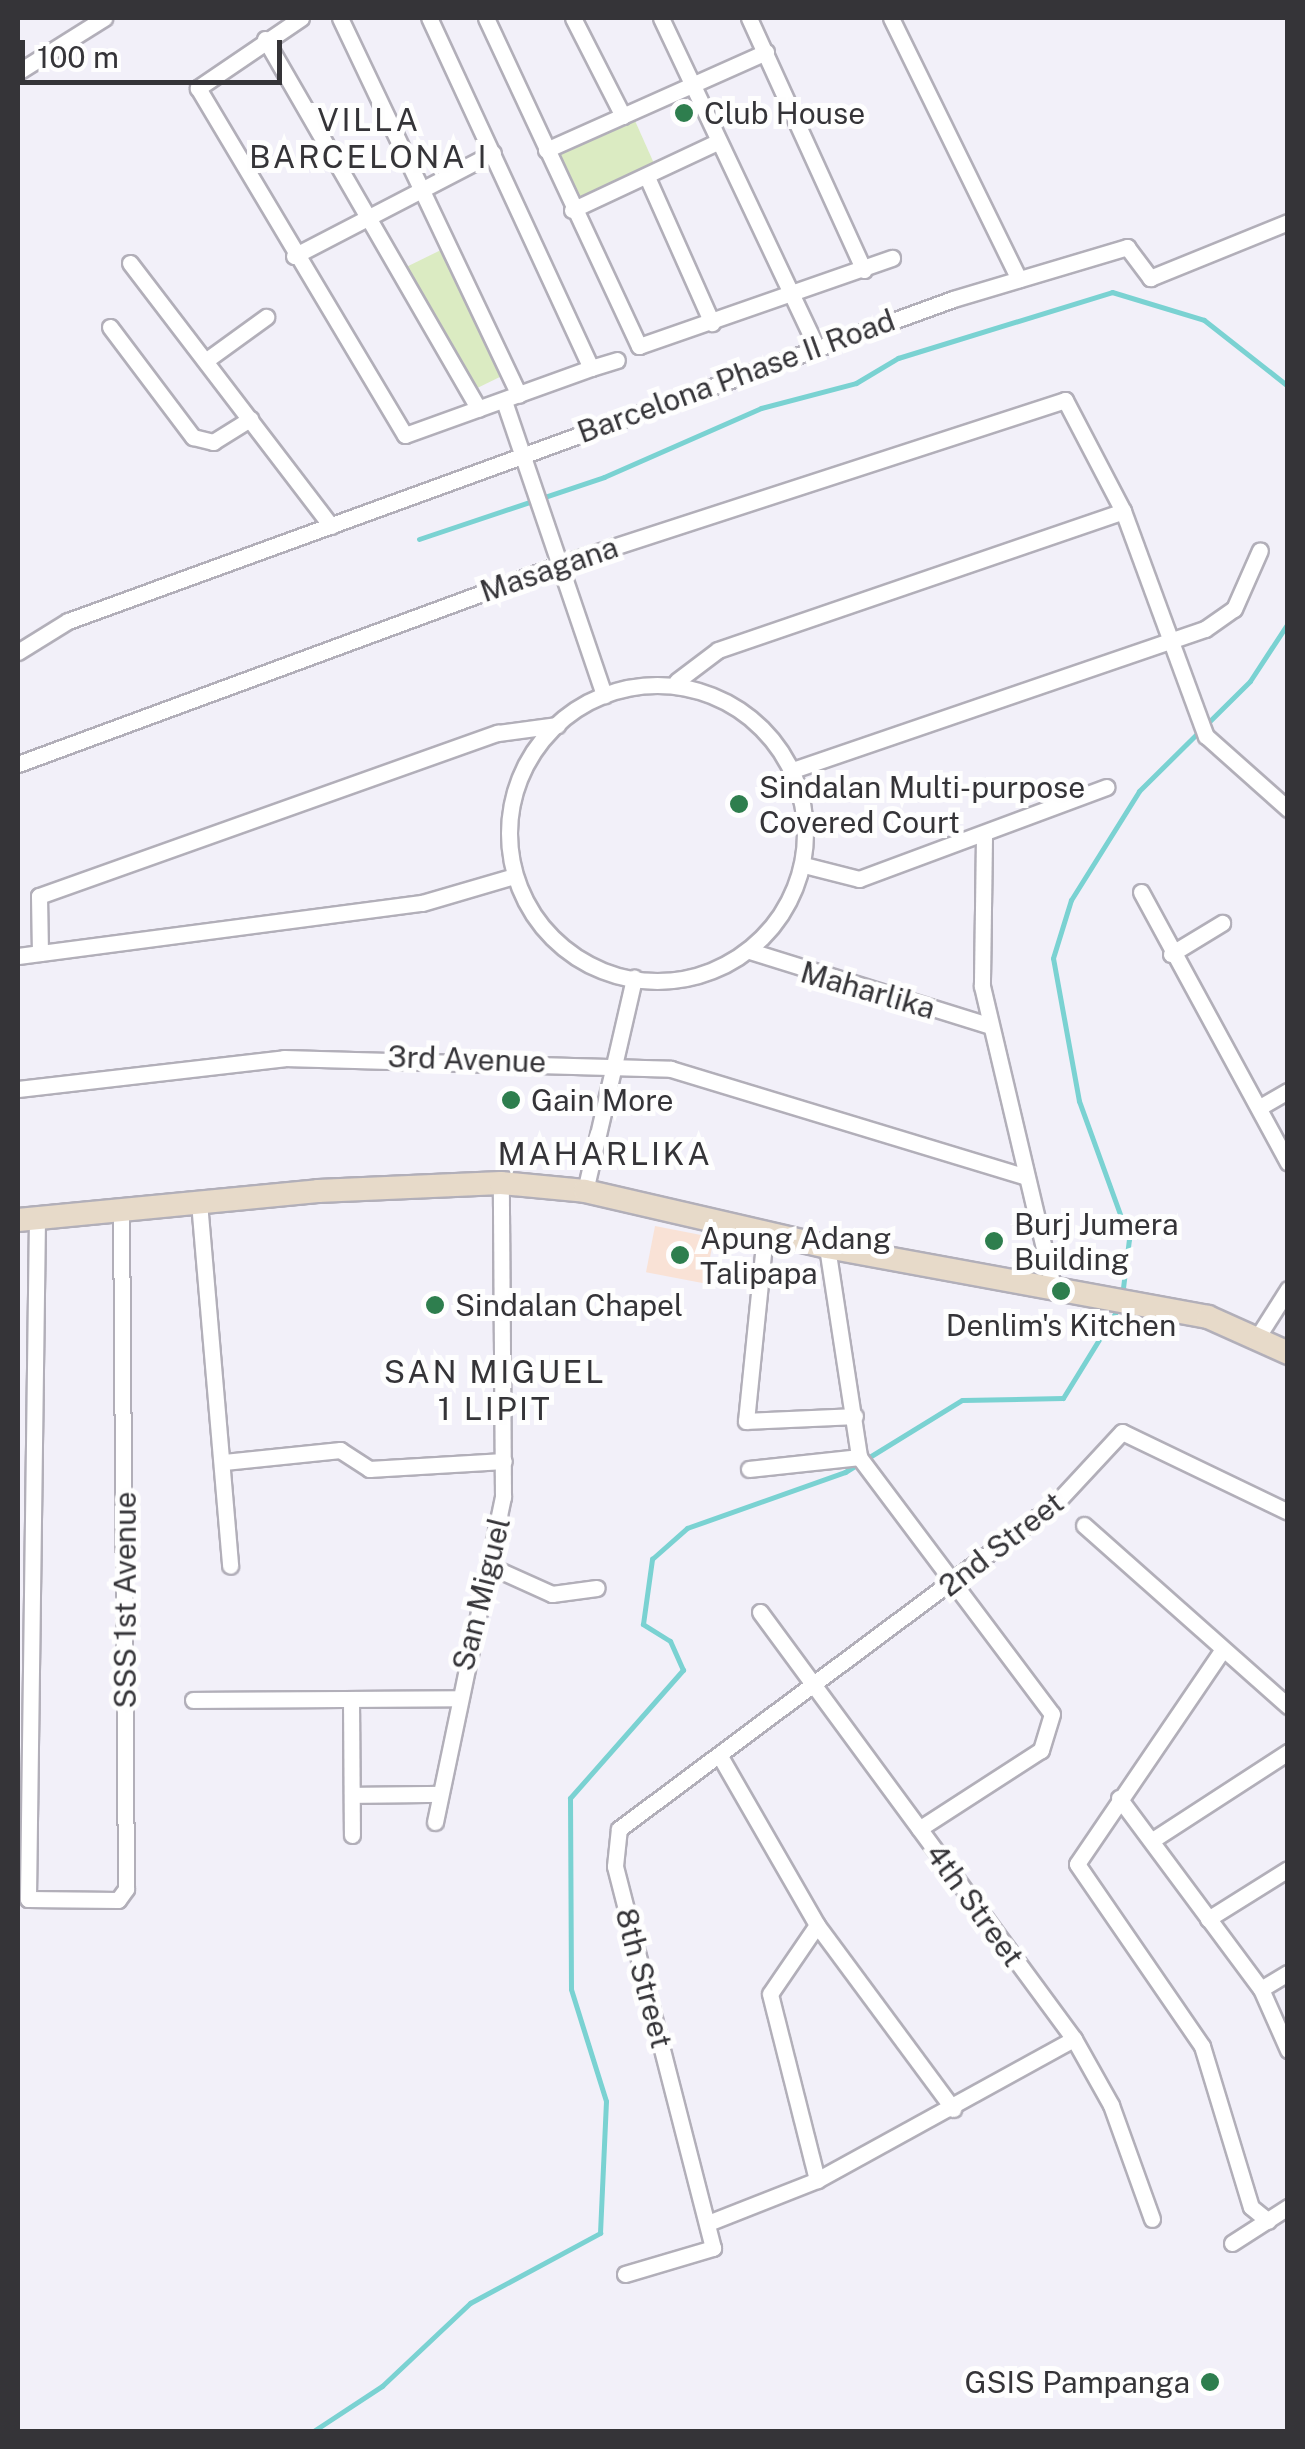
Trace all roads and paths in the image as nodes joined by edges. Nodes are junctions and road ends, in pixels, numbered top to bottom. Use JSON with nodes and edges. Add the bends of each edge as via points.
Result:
{"nodes":[{"id":1,"x":104,"y":18,"type":"edge"},
{"id":2,"x":301,"y":18,"type":"edge"},
{"id":3,"x":340,"y":18,"type":"edge"},
{"id":4,"x":429,"y":18,"type":"edge"},
{"id":5,"x":486,"y":18,"type":"edge"},
{"id":6,"x":573,"y":18,"type":"edge"},
{"id":7,"x":661,"y":18,"type":"edge"},
{"id":8,"x":750,"y":18,"type":"edge"},
{"id":9,"x":891,"y":18,"type":"edge"},
{"id":10,"x":265,"y":39,"type":"junction"},
{"id":11,"x":766,"y":52,"type":"junction"},
{"id":12,"x":18,"y":72,"type":"edge"},
{"id":13,"x":691,"y":86,"type":"junction"},
{"id":14,"x":622,"y":116,"type":"junction"},
{"id":15,"x":716,"y":142,"type":"junction"},
{"id":16,"x":546,"y":150,"type":"junction"},
{"id":17,"x":494,"y":153,"type":"junction"},
{"id":18,"x":646,"y":177,"type":"junction"},
{"id":19,"x":419,"y":187,"type":"junction"},
{"id":20,"x":572,"y":210,"type":"junction"},
{"id":21,"x":366,"y":213,"type":"junction"},
{"id":22,"x":1288,"y":222,"type":"edge"},
{"id":23,"x":294,"y":256,"type":"junction"},
{"id":24,"x":892,"y":258,"type":"dead end"},
{"id":25,"x":130,"y":263,"type":"dead end"},
{"id":26,"x":864,"y":270,"type":"junction"},
{"id":27,"x":1019,"y":278,"type":"junction"},
{"id":28,"x":794,"y":295,"type":"junction"},
{"id":29,"x":266,"y":318,"type":"dead end"},
{"id":30,"x":712,"y":323,"type":"junction"},
{"id":31,"x":110,"y":327,"type":"dead end"},
{"id":32,"x":816,"y":346,"type":"junction"},
{"id":33,"x":208,"y":359,"type":"junction"},
{"id":34,"x":617,"y":360,"type":"dead end"},
{"id":35,"x":590,"y":368,"type":"junction"},
{"id":36,"x":511,"y":398,"type":"junction"},
{"id":37,"x":478,"y":409,"type":"junction"},
{"id":38,"x":250,"y":419,"type":"junction"},
{"id":39,"x":520,"y":454,"type":"junction"},
{"id":40,"x":1123,"y":511,"type":"junction"},
{"id":41,"x":330,"y":526,"type":"junction"},
{"id":42,"x":1260,"y":550,"type":"dead end"},
{"id":43,"x":561,"y":564,"type":"junction"},
{"id":44,"x":1170,"y":642,"type":"junction"},
{"id":45,"x":18,"y":652,"type":"edge"},
{"id":46,"x":678,"y":681,"type":"junction"},
{"id":47,"x":604,"y":695,"type":"junction"},
{"id":48,"x":557,"y":725,"type":"junction"},
{"id":49,"x":18,"y":764,"type":"edge"},
{"id":50,"x":793,"y":770,"type":"junction"},
{"id":51,"x":1106,"y":787,"type":"dead end"},
{"id":52,"x":1288,"y":809,"type":"edge"},
{"id":53,"x":984,"y":837,"type":"junction"},
{"id":54,"x":804,"y":865,"type":"junction"},
{"id":55,"x":511,"y":876,"type":"junction"},
{"id":56,"x":1141,"y":892,"type":"dead end"},
{"id":57,"x":1222,"y":923,"type":"dead end"},
{"id":58,"x":750,"y":952,"type":"junction"},
{"id":59,"x":40,"y":953,"type":"junction"},
{"id":60,"x":1171,"y":954,"type":"junction"},
{"id":61,"x":18,"y":956,"type":"edge"},
{"id":62,"x":634,"y":978,"type":"junction"},
{"id":63,"x":988,"y":1024,"type":"junction"},
{"id":64,"x":609,"y":1063,"type":"junction"},
{"id":65,"x":18,"y":1088,"type":"edge"},
{"id":66,"x":1288,"y":1091,"type":"edge"},
{"id":67,"x":1260,"y":1107,"type":"junction"},
{"id":68,"x":1288,"y":1163,"type":"edge"},
{"id":69,"x":1023,"y":1176,"type":"junction"},
{"id":70,"x":500,"y":1183,"type":"junction"},
{"id":71,"x":584,"y":1191,"type":"junction"},
{"id":72,"x":199,"y":1202,"type":"junction"},
{"id":73,"x":121,"y":1212,"type":"junction"},
{"id":74,"x":27,"y":1219,"type":"edge"},
{"id":75,"x":765,"y":1234,"type":"junction"},
{"id":76,"x":827,"y":1247,"type":"junction"},
{"id":77,"x":1052,"y":1283,"type":"junction"},
{"id":78,"x":1288,"y":1289,"type":"edge"},
{"id":79,"x":1257,"y":1338,"type":"junction"},
{"id":80,"x":1288,"y":1353,"type":"edge"},
{"id":81,"x":855,"y":1416,"type":"junction"},
{"id":82,"x":860,"y":1458,"type":"junction"},
{"id":83,"x":504,"y":1461,"type":"junction"},
{"id":84,"x":224,"y":1462,"type":"junction"},
{"id":85,"x":749,"y":1469,"type":"dead end"},
{"id":86,"x":1288,"y":1512,"type":"edge"},
{"id":87,"x":1084,"y":1525,"type":"dead end"},
{"id":88,"x":230,"y":1566,"type":"dead end"},
{"id":89,"x":492,"y":1567,"type":"junction"},
{"id":90,"x":949,"y":1586,"type":"junction"},
{"id":91,"x":597,"y":1588,"type":"dead end"},
{"id":92,"x":760,"y":1612,"type":"dead end"},
{"id":93,"x":1221,"y":1652,"type":"junction"},
{"id":94,"x":817,"y":1688,"type":"junction"},
{"id":95,"x":454,"y":1698,"type":"junction"},
{"id":96,"x":351,"y":1699,"type":"junction"},
{"id":97,"x":193,"y":1700,"type":"dead end"},
{"id":98,"x":1288,"y":1706,"type":"edge"},
{"id":99,"x":1288,"y":1752,"type":"edge"},
{"id":100,"x":721,"y":1758,"type":"junction"},
{"id":101,"x":440,"y":1794,"type":"junction"},
{"id":102,"x":352,"y":1795,"type":"junction"},
{"id":103,"x":1120,"y":1798,"type":"junction"},
{"id":104,"x":436,"y":1822,"type":"dead end"},
{"id":105,"x":919,"y":1828,"type":"junction"},
{"id":106,"x":352,"y":1835,"type":"dead end"},
{"id":107,"x":1154,"y":1840,"type":"junction"},
{"id":108,"x":1288,"y":1869,"type":"edge"},
{"id":109,"x":1208,"y":1919,"type":"junction"},
{"id":110,"x":816,"y":1925,"type":"junction"},
{"id":111,"x":1288,"y":1973,"type":"edge"},
{"id":112,"x":1261,"y":1989,"type":"junction"},
{"id":113,"x":1074,"y":2039,"type":"junction"},
{"id":114,"x":1288,"y":2050,"type":"edge"},
{"id":115,"x":954,"y":2108,"type":"junction"},
{"id":116,"x":817,"y":2180,"type":"junction"},
{"id":117,"x":1288,"y":2207,"type":"edge"},
{"id":118,"x":1152,"y":2219,"type":"dead end"},
{"id":119,"x":1268,"y":2220,"type":"junction"},
{"id":120,"x":708,"y":2223,"type":"junction"},
{"id":121,"x":1232,"y":2243,"type":"dead end"},
{"id":122,"x":625,"y":2274,"type":"dead end"}],
"edges":[{"from":1,"to":12,"type":"street"},
{"from":2,"to":10,"type":"street"},
{"from":3,"to":19,"type":"street"},
{"from":4,"to":17,"type":"street"},
{"from":5,"to":16,"type":"street"},
{"from":6,"to":14,"type":"street"},
{"from":7,"to":13,"type":"street"},
{"from":8,"to":11,"type":"street"},
{"from":9,"to":27,"type":"street"},
{"from":10,"to":21,"type":"street"},
{"from":10,"to":23,"type":"street","via":[[198,88]]},
{"from":11,"to":13,"type":"street"},
{"from":11,"to":26,"type":"street"},
{"from":13,"to":14,"type":"street"},
{"from":13,"to":15,"type":"street"},
{"from":14,"to":16,"type":"street"},
{"from":15,"to":18,"type":"street"},
{"from":15,"to":28,"type":"street"},
{"from":16,"to":20,"type":"street"},
{"from":17,"to":19,"type":"street"},
{"from":17,"to":35,"type":"street"},
{"from":18,"to":20,"type":"street"},
{"from":18,"to":30,"type":"street"},
{"from":19,"to":21,"type":"street"},
{"from":19,"to":36,"type":"street"},
{"from":20,"to":30,"type":"street","via":[[640,346]]},
{"from":21,"to":23,"type":"street"},
{"from":21,"to":37,"type":"street"},
{"from":22,"to":27,"type":"street","name":"Barcelona Phase II Road","via":[[1150,278],[1127,247]]},
{"from":23,"to":37,"type":"street","via":[[402,434]]},
{"from":24,"to":26,"type":"street"},
{"from":25,"to":33,"type":"street"},
{"from":26,"to":28,"type":"street"},
{"from":27,"to":32,"type":"street","name":"Barcelona Phase II Road"},
{"from":28,"to":30,"type":"street"},
{"from":28,"to":32,"type":"street"},
{"from":29,"to":33,"type":"street"},
{"from":31,"to":38,"type":"street","via":[[193,438],[213,442]]},
{"from":32,"to":39,"type":"street","name":"Barcelona Phase II Road"},
{"from":33,"to":38,"type":"street"},
{"from":34,"to":35,"type":"street"},
{"from":35,"to":36,"type":"street"},
{"from":36,"to":37,"type":"street"},
{"from":36,"to":39,"type":"street"},
{"from":38,"to":41,"type":"street"},
{"from":39,"to":41,"type":"street","name":"Barcelona Phase II Road"},
{"from":39,"to":43,"type":"street"},
{"from":40,"to":43,"type":"street","name":"Masagana","via":[[1065,400],[1049,401]]},
{"from":40,"to":44,"type":"street"},
{"from":40,"to":46,"type":"street","via":[[718,650]]},
{"from":41,"to":45,"type":"street","name":"Barcelona Phase II Road","via":[[68,621]]},
{"from":42,"to":44,"type":"street","via":[[1234,609]]},
{"from":43,"to":47,"type":"street"},
{"from":43,"to":49,"type":"street","name":"Masagana"},
{"from":44,"to":50,"type":"street"},
{"from":44,"to":52,"type":"street","via":[[1206,736]]},
{"from":46,"to":47,"type":"street"},
{"from":46,"to":50,"type":"street","via":[[716,696]]},
{"from":47,"to":48,"type":"street"},
{"from":48,"to":55,"type":"street","via":[[527,764],[510,820]]},
{"from":48,"to":59,"type":"street","via":[[498,733],[39,896]]},
{"from":50,"to":54,"type":"street"},
{"from":51,"to":53,"type":"street"},
{"from":53,"to":54,"type":"street","via":[[859,879]]},
{"from":53,"to":63,"type":"street","name":"Maharlika"},
{"from":54,"to":58,"type":"street","via":[[774,928]]},
{"from":55,"to":59,"type":"street","via":[[422,903]]},
{"from":55,"to":62,"type":"street","via":[[534,920],[566,949]]},
{"from":56,"to":60,"type":"street"},
{"from":57,"to":60,"type":"street"},
{"from":58,"to":62,"type":"street","via":[[667,981]]},
{"from":58,"to":63,"type":"street","name":"Maharlika"},
{"from":59,"to":61,"type":"street"},
{"from":60,"to":67,"type":"street"},
{"from":62,"to":64,"type":"street"},
{"from":63,"to":69,"type":"street","name":"Maharlika"},
{"from":64,"to":65,"type":"street","name":"3rd Avenue","via":[[284,1058]]},
{"from":64,"to":69,"type":"street","name":"3rd Avenue","via":[[671,1068]]},
{"from":64,"to":71,"type":"street"},
{"from":66,"to":67,"type":"street"},
{"from":67,"to":68,"type":"street"},
{"from":69,"to":77,"type":"street","name":"Maharlika"},
{"from":70,"to":71,"type":"main road"},
{"from":70,"to":72,"type":"main road"},
{"from":70,"to":83,"type":"street","name":"San Miguel"},
{"from":71,"to":75,"type":"main road"},
{"from":72,"to":73,"type":"main road"},
{"from":72,"to":84,"type":"street"},
{"from":73,"to":74,"type":"main road"},
{"from":73,"to":74,"type":"street","name":"SSS 1st Avenue","via":[[126,1889],[118,1900],[32,1901]]},
{"from":75,"to":76,"type":"main road"},
{"from":75,"to":81,"type":"street","via":[[746,1420]]},
{"from":76,"to":77,"type":"main road"},
{"from":76,"to":81,"type":"street"},
{"from":77,"to":79,"type":"main road","via":[[1158,1305]]},
{"from":78,"to":79,"type":"street"},
{"from":79,"to":80,"type":"main road"},
{"from":81,"to":82,"type":"street"},
{"from":82,"to":85,"type":"street"},
{"from":82,"to":90,"type":"street"},
{"from":83,"to":84,"type":"street","via":[[369,1469],[340,1450]]},
{"from":83,"to":89,"type":"street","name":"San Miguel"},
{"from":84,"to":88,"type":"street"},
{"from":86,"to":90,"type":"street","name":"2nd Street","via":[[1122,1432],[1056,1503]]},
{"from":87,"to":93,"type":"street"},
{"from":89,"to":91,"type":"street","via":[[552,1594]]},
{"from":89,"to":95,"type":"street","name":"San Miguel"},
{"from":90,"to":94,"type":"street","name":"2nd Street"},
{"from":90,"to":105,"type":"street","via":[[1052,1714],[1052,1735]]},
{"from":92,"to":94,"type":"street","name":"4th Street"},
{"from":93,"to":98,"type":"street"},
{"from":93,"to":103,"type":"street"},
{"from":94,"to":100,"type":"street","name":"2nd Street"},
{"from":94,"to":105,"type":"street","name":"4th Street"},
{"from":95,"to":96,"type":"street"},
{"from":95,"to":101,"type":"street","name":"San Miguel"},
{"from":96,"to":97,"type":"street"},
{"from":96,"to":102,"type":"street"},
{"from":99,"to":107,"type":"street"},
{"from":100,"to":110,"type":"street"},
{"from":100,"to":120,"type":"street","name":"8th Street","via":[[643,1810],[612,1847]]},
{"from":101,"to":102,"type":"street"},
{"from":101,"to":104,"type":"street","name":"San Miguel"},
{"from":102,"to":106,"type":"street"},
{"from":103,"to":107,"type":"street"},
{"from":103,"to":119,"type":"street","via":[[1078,1873],[1202,2046],[1251,2207]]},
{"from":105,"to":113,"type":"street","name":"4th Street"},
{"from":107,"to":109,"type":"street"},
{"from":108,"to":109,"type":"street"},
{"from":109,"to":112,"type":"street"},
{"from":110,"to":115,"type":"street"},
{"from":110,"to":116,"type":"street","via":[[770,1994]]},
{"from":111,"to":112,"type":"street"},
{"from":112,"to":114,"type":"street"},
{"from":113,"to":115,"type":"street"},
{"from":113,"to":118,"type":"street","name":"4th Street","via":[[1111,2105]]},
{"from":115,"to":116,"type":"street"},
{"from":116,"to":120,"type":"street"},
{"from":117,"to":119,"type":"street"},
{"from":119,"to":121,"type":"street"},
{"from":120,"to":122,"type":"street","name":"8th Street","via":[[713,2248]]}]}
